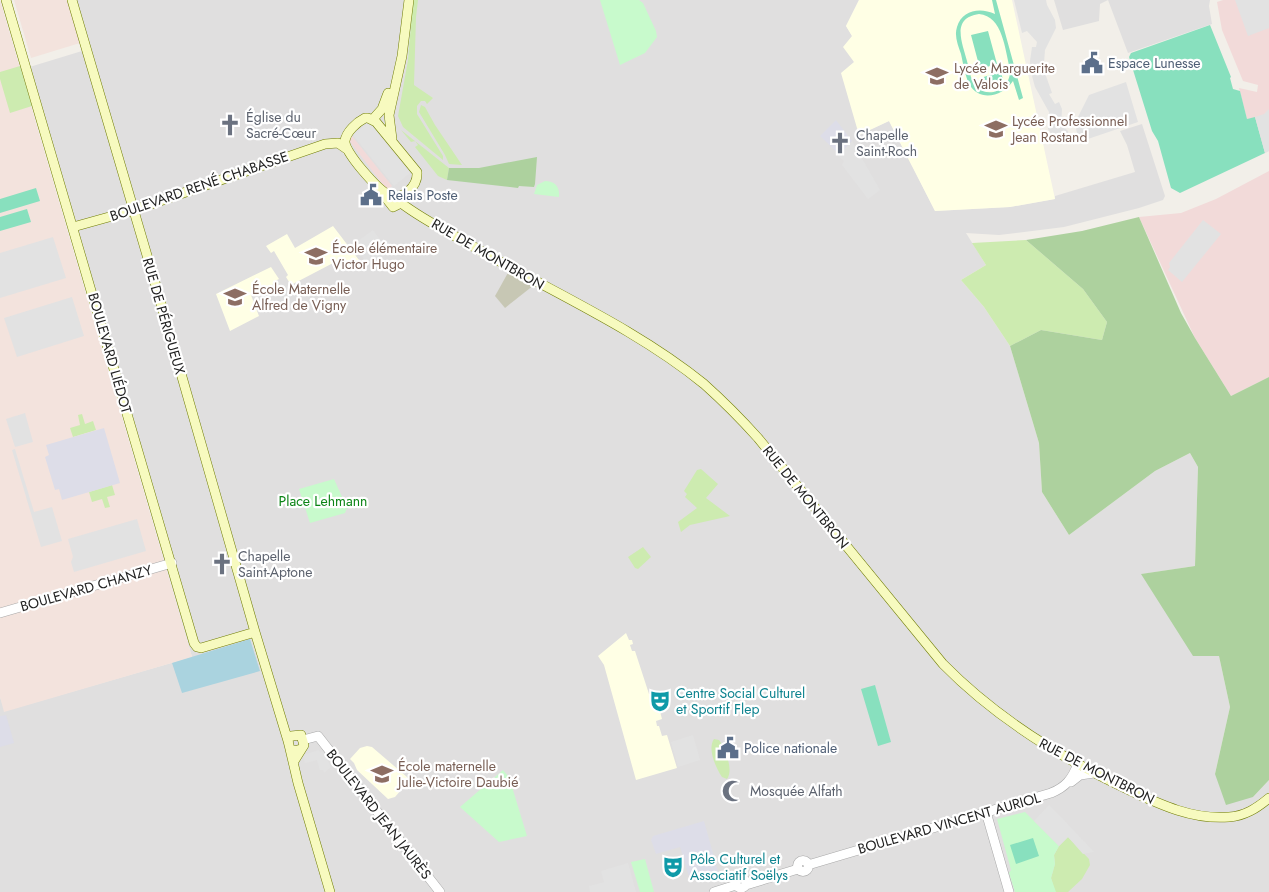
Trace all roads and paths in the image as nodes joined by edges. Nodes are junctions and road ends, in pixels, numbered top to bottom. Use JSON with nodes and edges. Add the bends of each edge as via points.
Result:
{"nodes":[{"id":1,"x":6,"y":0,"type":"edge"},
{"id":2,"x":72,"y":0,"type":"edge"},
{"id":3,"x":408,"y":0,"type":"edge"},
{"id":4,"x":373,"y":119,"type":"junction"},
{"id":5,"x":360,"y":121,"type":"junction"},
{"id":6,"x":325,"y":144,"type":"junction"},
{"id":7,"x":394,"y":144,"type":"junction"},
{"id":8,"x":348,"y":150,"type":"junction"},
{"id":9,"x":377,"y":187,"type":"junction"},
{"id":10,"x":399,"y":201,"type":"junction"},
{"id":11,"x":134,"y":210,"type":"junction"},
{"id":12,"x":73,"y":227,"type":"junction"},
{"id":13,"x":172,"y":563,"type":"junction"},
{"id":14,"x":0,"y":613,"type":"edge"},
{"id":15,"x":255,"y":632,"type":"junction"},
{"id":16,"x":291,"y":741,"type":"junction"},
{"id":17,"x":302,"y":745,"type":"junction"},
{"id":18,"x":294,"y":762,"type":"junction"},
{"id":19,"x":1078,"y":764,"type":"junction"},
{"id":20,"x":1094,"y":773,"type":"junction"},
{"id":21,"x":1065,"y":786,"type":"junction"},
{"id":22,"x":1269,"y":798,"type":"edge"},
{"id":23,"x":986,"y":812,"type":"junction"},
{"id":24,"x":330,"y":892,"type":"edge"},
{"id":25,"x":440,"y":892,"type":"edge"},
{"id":26,"x":714,"y":892,"type":"edge"},
{"id":27,"x":1009,"y":892,"type":"edge"}],
"edges":[{"from":1,"to":12,"type":"main road","name":"BOULEVARD LIÉDOT"},
{"from":2,"to":11,"type":"main road","name":"RUE DE PÉRIGUEUX"},
{"from":3,"to":4,"type":"main road","via":[[396,67],[384,104]]},
{"from":3,"to":7,"type":"main road","via":[[402,56],[389,115]]},
{"from":4,"to":5,"type":"main road"},
{"from":4,"to":7,"type":"main road"},
{"from":5,"to":6,"type":"main road","name":"BOULEVARD RENÉ CHABASSE"},
{"from":5,"to":8,"type":"main road","via":[[347,136]]},
{"from":6,"to":8,"type":"main road","via":[[338,143]]},
{"from":6,"to":11,"type":"main road","name":"BOULEVARD RENÉ CHABASSE"},
{"from":7,"to":10,"type":"main road","via":[[417,172],[413,187]]},
{"from":8,"to":9,"type":"main road"},
{"from":9,"to":10,"type":"main road"},
{"from":9,"to":10,"type":"main road"},
{"from":10,"to":19,"type":"main road","name":"RUE DE MONTBRON","via":[[635,337],[705,386],[758,438],[951,672],[1008,722]]},
{"from":11,"to":12,"type":"main road","name":"BOULEVARD RENÉ CHABASSE"},
{"from":11,"to":15,"type":"main road","name":"RUE DE PÉRIGUEUX"},
{"from":12,"to":13,"type":"main road","name":"BOULEVARD LIÉDOT"},
{"from":13,"to":14,"type":"street","name":"BOULEVARD CHANZY"},
{"from":13,"to":15,"type":"main road","name":"BOULEVARD LIÉDOT","via":[[197,647]]},
{"from":15,"to":16,"type":"main road","name":"RUE DE PÉRIGUEUX","via":[[283,728]]},
{"from":16,"to":17,"type":"main road","via":[[294,751]]},
{"from":16,"to":17,"type":"main road","via":[[301,735]]},
{"from":16,"to":18,"type":"main road","name":"RUE DE PÉRIGUEUX"},
{"from":17,"to":18,"type":"main road"},
{"from":17,"to":25,"type":"street","name":"BOULEVARD JEAN JAURÈS","via":[[318,736]]},
{"from":18,"to":24,"type":"main road","name":"RUE DE PÉRIGUEUX"},
{"from":19,"to":20,"type":"main road","name":"RUE DE MONTBRON"},
{"from":19,"to":21,"type":"street"},
{"from":20,"to":21,"type":"street","name":"BOULEVARD VINCENT AURIOL","via":[[1080,775]]},
{"from":20,"to":22,"type":"main road","name":"RUE DE MONTBRON","via":[[1159,804],[1189,813],[1218,817],[1240,815],[1255,810]]},
{"from":21,"to":23,"type":"street","name":"BOULEVARD VINCENT AURIOL"},
{"from":23,"to":26,"type":"street","name":"BOULEVARD VINCENT AURIOL","via":[[808,865],[804,871],[798,867],[745,883],[742,889],[736,885]]},
{"from":23,"to":27,"type":"street"}]}
